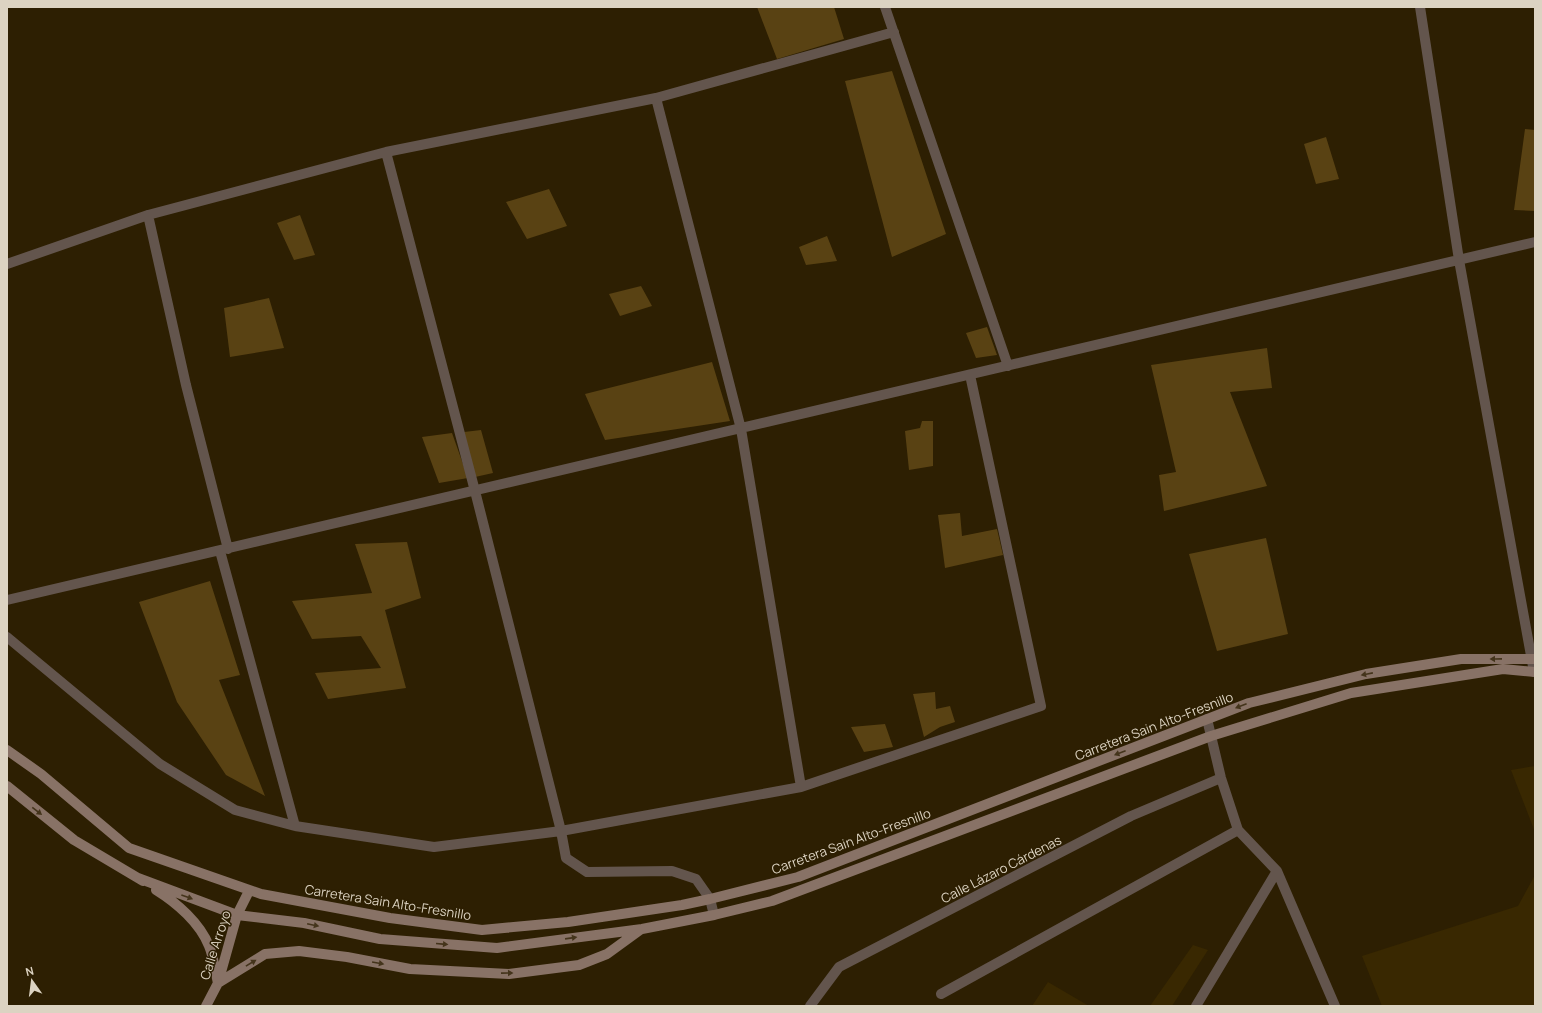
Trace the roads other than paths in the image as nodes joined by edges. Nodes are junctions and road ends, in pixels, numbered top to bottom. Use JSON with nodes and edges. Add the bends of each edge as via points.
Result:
{"nodes":[{"id":1,"x":886,"y":7,"type":"edge"},
{"id":2,"x":1420,"y":7,"type":"edge"},
{"id":3,"x":894,"y":32,"type":"junction"},
{"id":4,"x":656,"y":98,"type":"junction"},
{"id":5,"x":386,"y":152,"type":"junction"},
{"id":6,"x":148,"y":215,"type":"junction"},
{"id":7,"x":1535,"y":242,"type":"edge"},
{"id":8,"x":1459,"y":260,"type":"junction"},
{"id":9,"x":7,"y":264,"type":"edge"},
{"id":10,"x":1008,"y":366,"type":"junction"},
{"id":11,"x":970,"y":375,"type":"junction"},
{"id":12,"x":741,"y":428,"type":"junction"},
{"id":13,"x":475,"y":491,"type":"junction"},
{"id":14,"x":224,"y":550,"type":"junction"},
{"id":15,"x":7,"y":600,"type":"edge"},
{"id":16,"x":7,"y":636,"type":"edge"},
{"id":17,"x":1534,"y":659,"type":"edge"},
{"id":18,"x":1534,"y":672,"type":"edge"},
{"id":19,"x":1207,"y":719,"type":"junction"},
{"id":20,"x":1210,"y":736,"type":"junction"},
{"id":21,"x":7,"y":750,"type":"edge"},
{"id":22,"x":1221,"y":778,"type":"junction"},
{"id":23,"x":7,"y":786,"type":"edge"},
{"id":24,"x":801,"y":787,"type":"junction"},
{"id":25,"x":295,"y":826,"type":"junction"},
{"id":26,"x":1238,"y":830,"type":"junction"},
{"id":27,"x":561,"y":831,"type":"junction"},
{"id":28,"x":1277,"y":871,"type":"junction"},
{"id":29,"x":138,"y":878,"type":"junction"},
{"id":30,"x":248,"y":891,"type":"junction"},
{"id":31,"x":710,"y":900,"type":"junction"},
{"id":32,"x":237,"y":915,"type":"junction"},
{"id":33,"x":714,"y":915,"type":"junction"},
{"id":34,"x":642,"y":929,"type":"junction"},
{"id":35,"x":218,"y":983,"type":"junction"},
{"id":36,"x":942,"y":994,"type":"dead end"},
{"id":37,"x":206,"y":1006,"type":"edge"},
{"id":38,"x":810,"y":1006,"type":"edge"},
{"id":39,"x":1196,"y":1006,"type":"edge"},
{"id":40,"x":1335,"y":1006,"type":"edge"}],
"edges":[{"from":1,"to":3,"type":"street"},
{"from":2,"to":8,"type":"street"},
{"from":3,"to":4,"type":"street"},
{"from":3,"to":10,"type":"street"},
{"from":4,"to":5,"type":"street"},
{"from":4,"to":12,"type":"street"},
{"from":5,"to":6,"type":"street"},
{"from":5,"to":13,"type":"street"},
{"from":6,"to":9,"type":"street"},
{"from":6,"to":14,"type":"street"},
{"from":7,"to":8,"type":"street"},
{"from":8,"to":10,"type":"street"},
{"from":8,"to":17,"type":"street"},
{"from":10,"to":11,"type":"street"},
{"from":11,"to":12,"type":"street"},
{"from":11,"to":24,"type":"street","via":[[1041,706]]},
{"from":12,"to":13,"type":"street"},
{"from":12,"to":24,"type":"street"},
{"from":13,"to":14,"type":"street"},
{"from":13,"to":27,"type":"street"},
{"from":14,"to":15,"type":"street"},
{"from":14,"to":25,"type":"street"},
{"from":16,"to":25,"type":"street","via":[[160,764],[235,810]]},
{"from":17,"to":18,"type":"street"},
{"from":17,"to":19,"type":"main road","name":"Carretera Sain Alto-Fresnillo","one_way":true,"via":[[1461,659],[1366,674],[1249,703]]},
{"from":18,"to":20,"type":"main road","via":[[1503,669],[1351,693]]},
{"from":19,"to":20,"type":"street"},
{"from":19,"to":31,"type":"main road","name":"Carretera Sain Alto-Fresnillo","one_way":true,"via":[[798,876]]},
{"from":20,"to":22,"type":"street"},
{"from":20,"to":33,"type":"main road","via":[[772,901]]},
{"from":21,"to":30,"type":"main road","name":"Carretera Sain Alto-Fresnillo","via":[[41,774],[129,848]]},
{"from":22,"to":26,"type":"street"},
{"from":22,"to":38,"type":"street","name":"Calle Lázaro Cárdenas","via":[[1131,816],[839,967]]},
{"from":23,"to":29,"type":"main road","one_way":true,"via":[[74,840]]},
{"from":24,"to":27,"type":"street"},
{"from":25,"to":27,"type":"street","via":[[434,847]]},
{"from":26,"to":28,"type":"street"},
{"from":26,"to":36,"type":"street"},
{"from":27,"to":31,"type":"street","via":[[566,858],[587,872],[672,871],[696,879]]},
{"from":28,"to":39,"type":"street"},
{"from":28,"to":40,"type":"street"},
{"from":29,"to":32,"type":"main road","one_way":true},
{"from":29,"to":35,"type":"main road","via":[[168,897],[202,932],[210,947]]},
{"from":30,"to":31,"type":"main road","name":"Carretera Sain Alto-Fresnillo","via":[[390,918],[482,930],[568,922]]},
{"from":30,"to":32,"type":"main road","name":"Calle Arroyo"},
{"from":31,"to":33,"type":"street"},
{"from":32,"to":34,"type":"main road","one_way":true,"via":[[304,923],[380,939],[497,948]]},
{"from":32,"to":35,"type":"main road","name":"Calle Arroyo"},
{"from":33,"to":34,"type":"main road"},
{"from":35,"to":34,"type":"main road","one_way":true,"via":[[265,954],[299,951],[410,968],[510,974],[579,965],[607,954]]},
{"from":35,"to":37,"type":"main road","name":"Calle Arroyo"}]}
